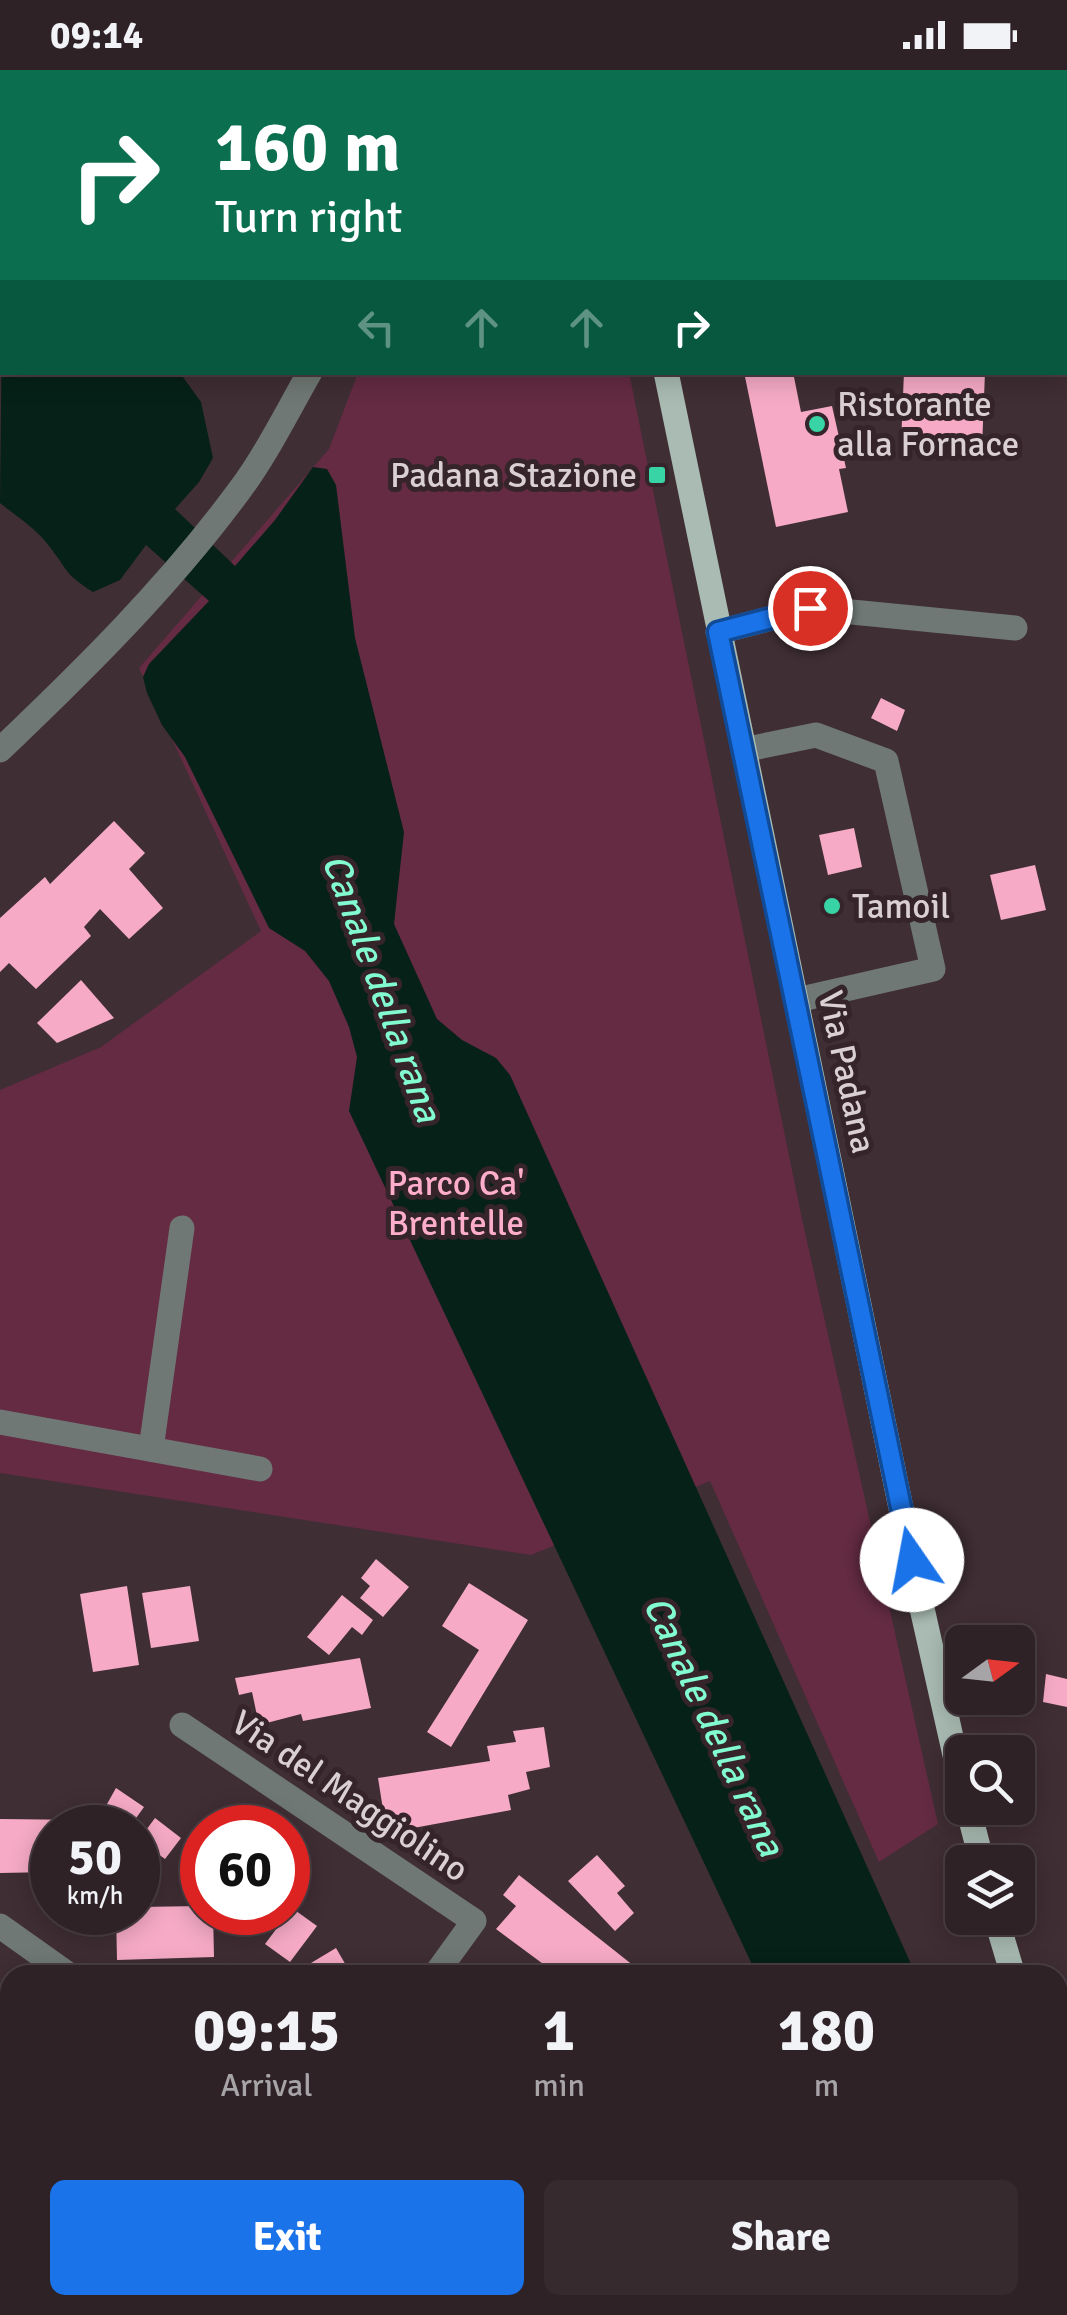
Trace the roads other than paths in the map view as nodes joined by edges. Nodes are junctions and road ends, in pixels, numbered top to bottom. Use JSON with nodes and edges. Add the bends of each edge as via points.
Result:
{"nodes":[{"id":1,"x":308,"y":375,"type":"edge"},
{"id":2,"x":667,"y":375,"type":"edge"},
{"id":3,"x":1015,"y":628,"type":"dead end"},
{"id":4,"x":718,"y":632,"type":"junction"},
{"id":5,"x":0,"y":750,"type":"edge"},
{"id":6,"x":743,"y":750,"type":"junction"},
{"id":7,"x":797,"y":1000,"type":"junction"},
{"id":8,"x":182,"y":1228,"type":"dead end"},
{"id":9,"x":0,"y":1422,"type":"edge"},
{"id":10,"x":151,"y":1449,"type":"junction"},
{"id":11,"x":260,"y":1469,"type":"dead end"},
{"id":12,"x":182,"y":1725,"type":"dead end"},
{"id":13,"x":951,"y":1735,"type":"edge"},
{"id":14,"x":0,"y":1926,"type":"edge"},
{"id":15,"x":1001,"y":1935,"type":"edge"},
{"id":16,"x":55,"y":1965,"type":"edge"},
{"id":17,"x":442,"y":1965,"type":"edge"},
{"id":18,"x":1010,"y":1965,"type":"edge"}],
"edges":[{"from":1,"to":5,"type":"street","via":[[242,488],[166,583]]},
{"from":2,"to":4,"type":"main road","name":"Via Padana"},
{"from":3,"to":4,"type":"street","via":[[810,608]]},
{"from":4,"to":6,"type":"main road","name":"Via Padana"},
{"from":6,"to":7,"type":"main road","name":"Via Padana"},
{"from":6,"to":7,"type":"street","via":[[816,735],[886,761],[934,969]]},
{"from":7,"to":13,"type":"main road","name":"Via Padana"},
{"from":8,"to":10,"type":"street"},
{"from":9,"to":10,"type":"street"},
{"from":10,"to":11,"type":"street"},
{"from":12,"to":17,"type":"street","name":"Via del Maggiolino","via":[[474,1921]]},
{"from":14,"to":16,"type":"street"},
{"from":15,"to":18,"type":"main road"}]}
